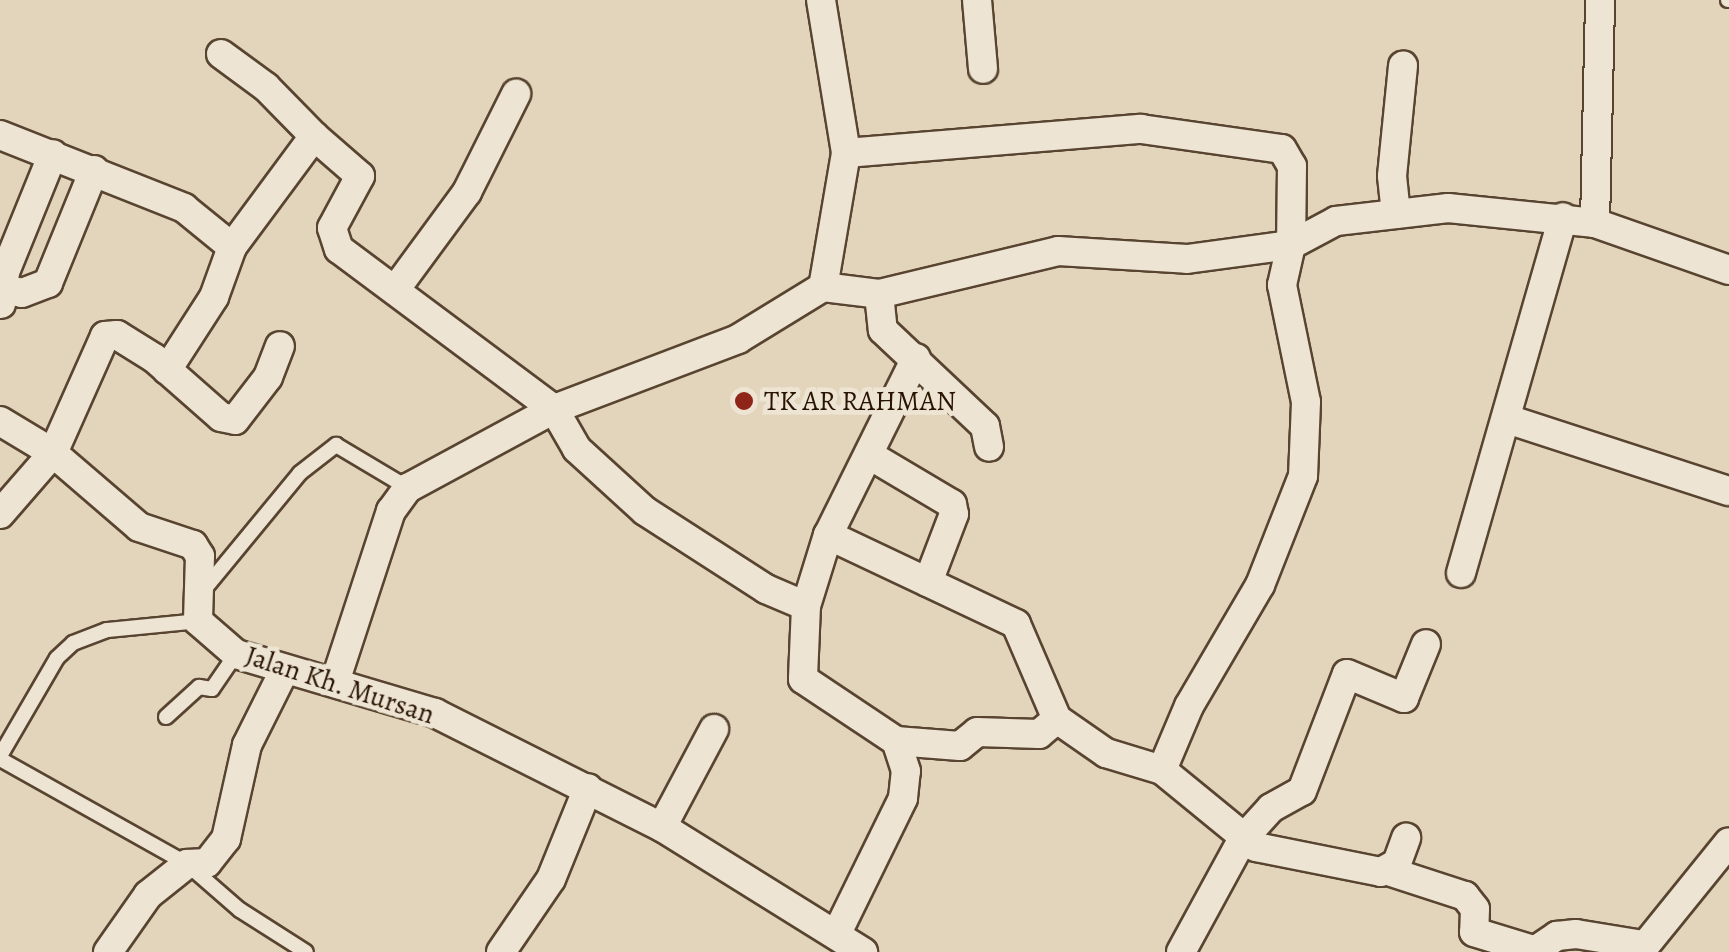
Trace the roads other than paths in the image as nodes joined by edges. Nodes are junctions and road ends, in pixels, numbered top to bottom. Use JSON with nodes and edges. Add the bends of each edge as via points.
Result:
{"nodes":[{"id":1,"x":822,"y":0,"type":"edge"},
{"id":2,"x":977,"y":0,"type":"edge"},
{"id":3,"x":1600,"y":0,"type":"edge"},
{"id":4,"x":221,"y":54,"type":"dead end"},
{"id":5,"x":1402,"y":66,"type":"dead end"},
{"id":6,"x":983,"y":69,"type":"dead end"},
{"id":7,"x":516,"y":94,"type":"dead end"},
{"id":8,"x":0,"y":135,"type":"edge"},
{"id":9,"x":314,"y":136,"type":"junction"},
{"id":10,"x":846,"y":153,"type":"junction"},
{"id":11,"x":53,"y":154,"type":"junction"},
{"id":12,"x":94,"y":170,"type":"junction"},
{"id":13,"x":1396,"y":214,"type":"junction"},
{"id":14,"x":1563,"y":217,"type":"junction"},
{"id":15,"x":1595,"y":222,"type":"junction"},
{"id":16,"x":1291,"y":245,"type":"junction"},
{"id":17,"x":232,"y":247,"type":"junction"},
{"id":18,"x":1729,"y":270,"type":"edge"},
{"id":19,"x":823,"y":286,"type":"junction"},
{"id":20,"x":395,"y":290,"type":"junction"},
{"id":21,"x":879,"y":294,"type":"junction"},
{"id":22,"x":3,"y":297,"type":"edge"},
{"id":23,"x":280,"y":346,"type":"dead end"},
{"id":24,"x":916,"y":358,"type":"junction"},
{"id":25,"x":167,"y":370,"type":"junction"},
{"id":26,"x":554,"y":409,"type":"junction"},
{"id":27,"x":1507,"y":418,"type":"junction"},
{"id":28,"x":0,"y":421,"type":"edge"},
{"id":29,"x":989,"y":447,"type":"dead end"},
{"id":30,"x":53,"y":453,"type":"junction"},
{"id":31,"x":871,"y":456,"type":"junction"},
{"id":32,"x":408,"y":488,"type":"junction"},
{"id":33,"x":1729,"y":491,"type":"edge"},
{"id":34,"x":0,"y":514,"type":"edge"},
{"id":35,"x":828,"y":535,"type":"junction"},
{"id":36,"x":1461,"y":572,"type":"dead end"},
{"id":37,"x":928,"y":582,"type":"junction"},
{"id":38,"x":806,"y":606,"type":"junction"},
{"id":39,"x":196,"y":611,"type":"junction"},
{"id":40,"x":1426,"y":644,"type":"dead end"},
{"id":41,"x":236,"y":654,"type":"junction"},
{"id":42,"x":284,"y":670,"type":"junction"},
{"id":43,"x":336,"y":679,"type":"junction"},
{"id":44,"x":166,"y":716,"type":"dead end"},
{"id":45,"x":1057,"y":719,"type":"junction"},
{"id":46,"x":714,"y":729,"type":"dead end"},
{"id":47,"x":896,"y":741,"type":"junction"},
{"id":48,"x":0,"y":757,"type":"edge"},
{"id":49,"x":1162,"y":770,"type":"junction"},
{"id":50,"x":588,"y":788,"type":"junction"},
{"id":51,"x":662,"y":827,"type":"junction"},
{"id":52,"x":1406,"y":838,"type":"dead end"},
{"id":53,"x":1242,"y":840,"type":"junction"},
{"id":54,"x":1729,"y":842,"type":"edge"},
{"id":55,"x":188,"y":864,"type":"junction"},
{"id":56,"x":1385,"y":870,"type":"junction"},
{"id":57,"x":836,"y":933,"type":"junction"},
{"id":58,"x":1641,"y":948,"type":"edge"},
{"id":59,"x":108,"y":952,"type":"edge"},
{"id":60,"x":306,"y":952,"type":"edge"},
{"id":61,"x":501,"y":952,"type":"edge"},
{"id":62,"x":863,"y":952,"type":"edge"},
{"id":63,"x":1181,"y":952,"type":"edge"},
{"id":64,"x":1534,"y":952,"type":"edge"}],
"edges":[{"from":1,"to":10,"type":"street"},
{"from":2,"to":6,"type":"street"},
{"from":3,"to":15,"type":"street"},
{"from":4,"to":9,"type":"street","via":[[266,87]]},
{"from":5,"to":13,"type":"street","via":[[1392,176]]},
{"from":7,"to":20,"type":"street","via":[[467,192]]},
{"from":8,"to":11,"type":"street"},
{"from":9,"to":17,"type":"street"},
{"from":9,"to":20,"type":"street","via":[[360,176],[332,238]]},
{"from":10,"to":16,"type":"street","via":[[1140,129],[1264,143],[1282,149],[1292,166]]},
{"from":10,"to":19,"type":"street"},
{"from":11,"to":12,"type":"street"},
{"from":11,"to":22,"type":"street","via":[[5,272]]},
{"from":12,"to":17,"type":"street","via":[[184,208]]},
{"from":12,"to":22,"type":"street","via":[[48,283]]},
{"from":13,"to":14,"type":"street","via":[[1448,208]]},
{"from":13,"to":16,"type":"street","via":[[1336,221]]},
{"from":14,"to":15,"type":"street"},
{"from":14,"to":27,"type":"street"},
{"from":15,"to":18,"type":"street"},
{"from":16,"to":21,"type":"street","via":[[1188,260],[1058,251]]},
{"from":16,"to":49,"type":"street","via":[[1282,285],[1306,402],[1304,476],[1260,585],[1189,706]]},
{"from":17,"to":25,"type":"street","via":[[214,297]]},
{"from":19,"to":21,"type":"street"},
{"from":19,"to":26,"type":"street","via":[[738,339]]},
{"from":20,"to":26,"type":"street"},
{"from":21,"to":24,"type":"street","via":[[882,330]]},
{"from":23,"to":25,"type":"street","via":[[268,377],[235,420],[220,417]]},
{"from":24,"to":29,"type":"street","via":[[985,426]]},
{"from":24,"to":31,"type":"street"},
{"from":25,"to":30,"type":"street","via":[[117,335],[105,336]]},
{"from":26,"to":32,"type":"street"},
{"from":26,"to":38,"type":"street","via":[[577,450],[644,511],[766,589]]},
{"from":27,"to":33,"type":"street"},
{"from":27,"to":36,"type":"street"},
{"from":28,"to":30,"type":"street"},
{"from":30,"to":34,"type":"street"},
{"from":30,"to":39,"type":"street","via":[[138,527],[193,545],[201,568]]},
{"from":31,"to":35,"type":"street"},
{"from":31,"to":37,"type":"street","via":[[952,504]]},
{"from":32,"to":39,"type":"lane","via":[[336,444],[300,473]]},
{"from":32,"to":43,"type":"street","via":[[392,511]]},
{"from":35,"to":37,"type":"street"},
{"from":35,"to":38,"type":"street"},
{"from":37,"to":45,"type":"street","via":[[1016,624]]},
{"from":38,"to":47,"type":"street","via":[[803,678]]},
{"from":39,"to":41,"type":"street","name":"Jalan Kh. Mursan"},
{"from":39,"to":48,"type":"lane","via":[[73,642]]},
{"from":40,"to":53,"type":"street","via":[[1404,698],[1348,674],[1302,792],[1272,808]]},
{"from":41,"to":42,"type":"street","name":"Jalan Kh. Mursan"},
{"from":41,"to":44,"type":"lane","via":[[212,689],[198,688]]},
{"from":42,"to":43,"type":"street","name":"Jalan Kh. Mursan"},
{"from":42,"to":55,"type":"street","via":[[248,745],[226,839],[207,863]]},
{"from":43,"to":50,"type":"street","name":"Jalan Kh. Mursan","via":[[434,713]]},
{"from":45,"to":47,"type":"street","via":[[1039,734],[977,732],[960,746]]},
{"from":45,"to":49,"type":"street","via":[[1106,753]]},
{"from":46,"to":51,"type":"street"},
{"from":47,"to":57,"type":"street","via":[[906,771],[903,798]]},
{"from":48,"to":55,"type":"lane"},
{"from":49,"to":53,"type":"street"},
{"from":50,"to":51,"type":"street","name":"Jalan Kh. Mursan"},
{"from":50,"to":61,"type":"street","via":[[551,879]]},
{"from":51,"to":57,"type":"street","name":"Jalan Kh. Mursan"},
{"from":52,"to":56,"type":"street","via":[[1398,864]]},
{"from":53,"to":56,"type":"street","via":[[1356,870]]},
{"from":53,"to":63,"type":"street"},
{"from":54,"to":58,"type":"street"},
{"from":55,"to":59,"type":"street","via":[[148,895]]},
{"from":55,"to":60,"type":"lane","via":[[240,910]]},
{"from":56,"to":64,"type":"street","via":[[1466,896],[1475,909],[1474,932]]},
{"from":57,"to":62,"type":"street","name":"Jalan Kh. Mursan"},
{"from":58,"to":64,"type":"street","via":[[1576,934],[1557,936]]}]}
